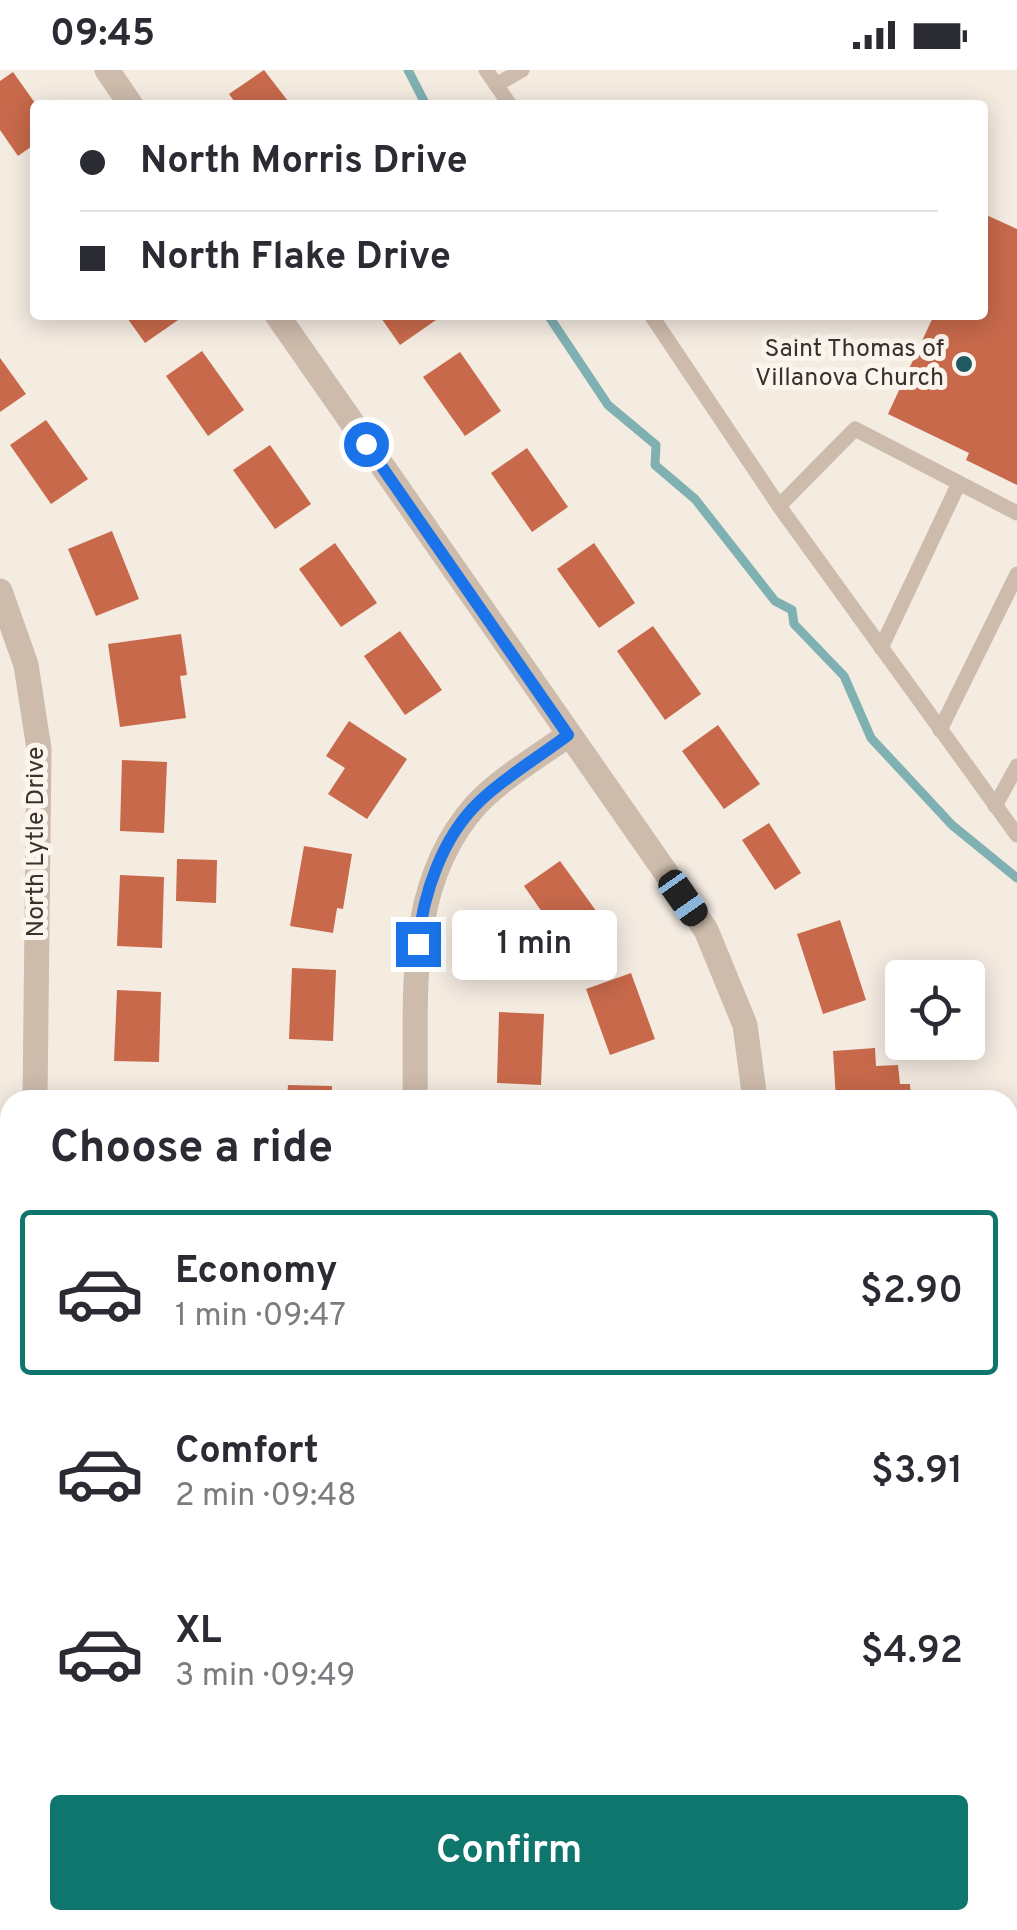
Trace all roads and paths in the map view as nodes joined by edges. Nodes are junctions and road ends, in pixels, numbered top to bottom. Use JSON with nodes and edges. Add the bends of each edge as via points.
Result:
{"nodes":[{"id":1,"x":107,"y":70,"type":"edge"},
{"id":2,"x":486,"y":70,"type":"edge"},
{"id":3,"x":522,"y":70,"type":"edge"},
{"id":4,"x":496,"y":85,"type":"junction"},
{"id":5,"x":128,"y":100,"type":"edge"},
{"id":6,"x":506,"y":100,"type":"edge"},
{"id":7,"x":280,"y":320,"type":"edge"},
{"id":8,"x":654,"y":320,"type":"edge"},
{"id":9,"x":959,"y":483,"type":"junction"},
{"id":10,"x":779,"y":506,"type":"junction"},
{"id":11,"x":1017,"y":513,"type":"edge"},
{"id":12,"x":1017,"y":574,"type":"edge"},
{"id":13,"x":0,"y":591,"type":"edge"},
{"id":14,"x":881,"y":648,"type":"junction"},
{"id":15,"x":940,"y":730,"type":"junction"},
{"id":16,"x":568,"y":735,"type":"junction"},
{"id":17,"x":1017,"y":766,"type":"edge"},
{"id":18,"x":995,"y":806,"type":"junction"},
{"id":19,"x":1017,"y":836,"type":"edge"},
{"id":20,"x":35,"y":1090,"type":"edge"},
{"id":21,"x":415,"y":1090,"type":"edge"},
{"id":22,"x":754,"y":1090,"type":"edge"}],
"edges":[{"from":1,"to":5,"type":"street"},
{"from":2,"to":4,"type":"lane"},
{"from":3,"to":4,"type":"lane"},
{"from":4,"to":6,"type":"lane"},
{"from":7,"to":16,"type":"street"},
{"from":8,"to":10,"type":"lane"},
{"from":9,"to":10,"type":"lane","via":[[854,429]]},
{"from":9,"to":11,"type":"lane"},
{"from":9,"to":14,"type":"lane"},
{"from":10,"to":14,"type":"lane"},
{"from":12,"to":15,"type":"lane"},
{"from":13,"to":20,"type":"street","name":"North Lytle Drive","via":[[26,664],[39,749]]},
{"from":14,"to":15,"type":"lane"},
{"from":15,"to":18,"type":"lane"},
{"from":16,"to":21,"type":"street","via":[[477,803],[438,865],[420,919]]},
{"from":16,"to":22,"type":"street","via":[[706,930],[745,1024]]},
{"from":17,"to":18,"type":"lane"},
{"from":18,"to":19,"type":"lane"}]}
